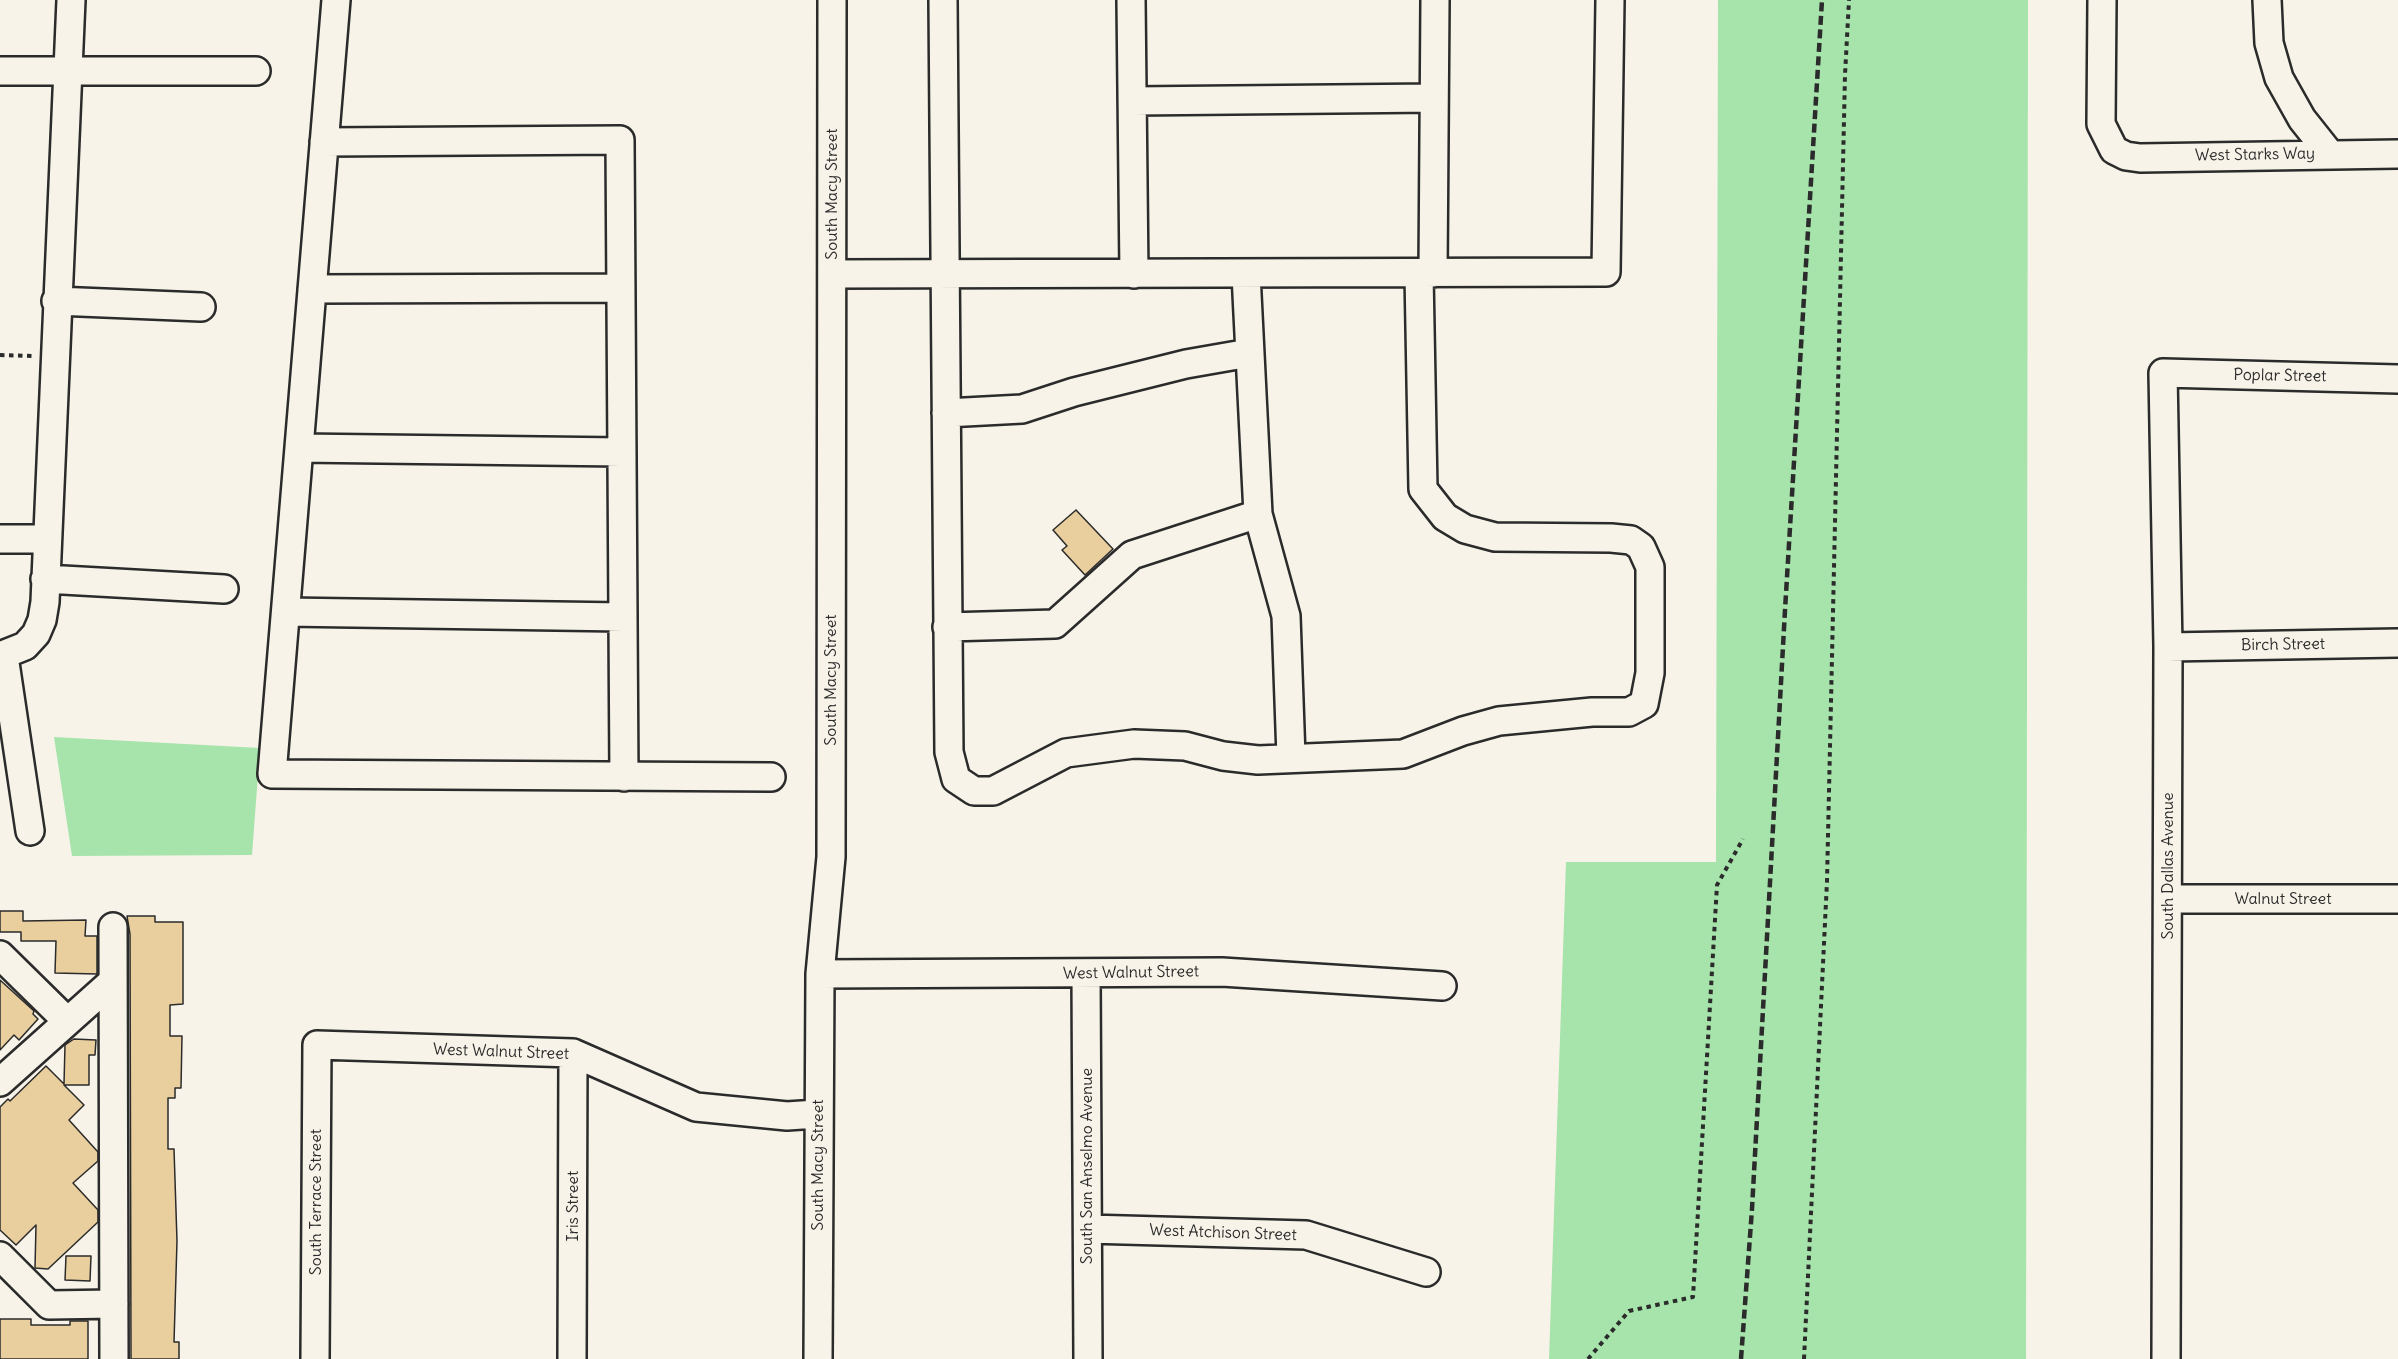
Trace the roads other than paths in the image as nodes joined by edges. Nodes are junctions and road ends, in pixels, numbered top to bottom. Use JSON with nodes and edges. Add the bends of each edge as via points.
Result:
{"nodes":[{"id":1,"x":71,"y":0,"type":"edge"},
{"id":2,"x":336,"y":0,"type":"edge"},
{"id":3,"x":832,"y":0,"type":"edge"},
{"id":4,"x":944,"y":0,"type":"edge"},
{"id":5,"x":1131,"y":0,"type":"edge"},
{"id":6,"x":1435,"y":0,"type":"edge"},
{"id":7,"x":1610,"y":0,"type":"edge"},
{"id":8,"x":2102,"y":0,"type":"edge"},
{"id":9,"x":2269,"y":1,"type":"edge"},
{"id":10,"x":67,"y":69,"type":"junction"},
{"id":11,"x":0,"y":71,"type":"edge"},
{"id":12,"x":256,"y":71,"type":"dead end"},
{"id":13,"x":1434,"y":98,"type":"junction"},
{"id":14,"x":1132,"y":101,"type":"junction"},
{"id":15,"x":324,"y":142,"type":"junction"},
{"id":16,"x":2329,"y":153,"type":"junction"},
{"id":17,"x":2398,"y":153,"type":"edge"},
{"id":18,"x":944,"y":273,"type":"junction"},
{"id":19,"x":1246,"y":273,"type":"junction"},
{"id":20,"x":1426,"y":273,"type":"junction"},
{"id":21,"x":832,"y":274,"type":"junction"},
{"id":22,"x":1134,"y":274,"type":"junction"},
{"id":23,"x":621,"y":288,"type":"junction"},
{"id":24,"x":312,"y":289,"type":"junction"},
{"id":25,"x":56,"y":301,"type":"junction"},
{"id":26,"x":201,"y":307,"type":"dead end"},
{"id":27,"x":1249,"y":353,"type":"junction"},
{"id":28,"x":2163,"y":374,"type":"joint"},
{"id":29,"x":2398,"y":379,"type":"edge"},
{"id":30,"x":946,"y":413,"type":"junction"},
{"id":31,"x":299,"y":448,"type":"junction"},
{"id":32,"x":622,"y":452,"type":"junction"},
{"id":33,"x":1258,"y":514,"type":"junction"},
{"id":34,"x":0,"y":539,"type":"edge"},
{"id":35,"x":46,"y":539,"type":"junction"},
{"id":36,"x":45,"y":579,"type":"junction"},
{"id":37,"x":224,"y":589,"type":"dead end"},
{"id":38,"x":286,"y":612,"type":"junction"},
{"id":39,"x":623,"y":617,"type":"junction"},
{"id":40,"x":947,"y":627,"type":"junction"},
{"id":41,"x":2398,"y":643,"type":"edge"},
{"id":42,"x":2168,"y":647,"type":"junction"},
{"id":43,"x":2,"y":656,"type":"edge"},
{"id":44,"x":1291,"y":757,"type":"junction"},
{"id":45,"x":624,"y":777,"type":"junction"},
{"id":46,"x":771,"y":777,"type":"dead end"},
{"id":47,"x":30,"y":831,"type":"dead end"},
{"id":48,"x":2398,"y":898,"type":"edge"},
{"id":49,"x":2168,"y":899,"type":"junction"},
{"id":50,"x":113,"y":927,"type":"dead end"},
{"id":51,"x":0,"y":956,"type":"edge"},
{"id":52,"x":1086,"y":974,"type":"junction"},
{"id":53,"x":820,"y":975,"type":"junction"},
{"id":54,"x":113,"y":981,"type":"junction"},
{"id":55,"x":1442,"y":986,"type":"dead end"},
{"id":56,"x":66,"y":1020,"type":"junction"},
{"id":57,"x":317,"y":1045,"type":"joint"},
{"id":58,"x":573,"y":1053,"type":"junction"},
{"id":59,"x":0,"y":1082,"type":"edge"},
{"id":60,"x":817,"y":1114,"type":"junction"},
{"id":61,"x":1088,"y":1229,"type":"junction"},
{"id":62,"x":0,"y":1256,"type":"edge"},
{"id":63,"x":1425,"y":1272,"type":"dead end"},
{"id":64,"x":114,"y":1304,"type":"junction"},
{"id":65,"x":114,"y":1359,"type":"edge"},
{"id":66,"x":315,"y":1359,"type":"edge"},
{"id":67,"x":572,"y":1359,"type":"edge"},
{"id":68,"x":818,"y":1359,"type":"edge"},
{"id":69,"x":1088,"y":1359,"type":"edge"},
{"id":70,"x":2166,"y":1359,"type":"edge"}],
"edges":[{"from":1,"to":10,"type":"street"},
{"from":2,"to":15,"type":"street"},
{"from":3,"to":21,"type":"street","name":"South Macy Street"},
{"from":4,"to":18,"type":"street"},
{"from":5,"to":14,"type":"street"},
{"from":6,"to":13,"type":"street"},
{"from":7,"to":20,"type":"street","via":[[1606,272]]},
{"from":8,"to":16,"type":"street","name":"West Starks Way","via":[[2101,124],[2114,150],[2140,158]]},
{"from":9,"to":16,"type":"street","via":[[2269,43],[2279,78],[2302,119]]},
{"from":10,"to":11,"type":"street"},
{"from":10,"to":12,"type":"street"},
{"from":10,"to":25,"type":"street"},
{"from":13,"to":14,"type":"street"},
{"from":13,"to":20,"type":"street"},
{"from":14,"to":22,"type":"street"},
{"from":15,"to":23,"type":"street","via":[[620,140]]},
{"from":15,"to":24,"type":"street"},
{"from":16,"to":17,"type":"street","name":"West Starks Way"},
{"from":18,"to":21,"type":"street"},
{"from":18,"to":22,"type":"street"},
{"from":18,"to":30,"type":"street"},
{"from":19,"to":20,"type":"street"},
{"from":19,"to":22,"type":"street"},
{"from":19,"to":27,"type":"street"},
{"from":20,"to":44,"type":"street","via":[[1423,489],[1445,517],[1465,529],[1496,537],[1631,540],[1641,547],[1650,567],[1650,673],[1644,704],[1629,712],[1499,721],[1403,754]]},
{"from":21,"to":53,"type":"street","name":"South Macy Street","via":[[831,857]]},
{"from":23,"to":24,"type":"street"},
{"from":23,"to":32,"type":"street"},
{"from":24,"to":31,"type":"street"},
{"from":25,"to":26,"type":"street"},
{"from":25,"to":35,"type":"street"},
{"from":27,"to":30,"type":"street","via":[[1074,392],[1022,409]]},
{"from":27,"to":33,"type":"street"},
{"from":28,"to":29,"type":"street","name":"Poplar Street"},
{"from":28,"to":42,"type":"street","name":"South Dallas Avenue"},
{"from":30,"to":40,"type":"street"},
{"from":31,"to":32,"type":"street"},
{"from":31,"to":38,"type":"street"},
{"from":32,"to":39,"type":"street"},
{"from":33,"to":40,"type":"street","via":[[1132,555],[1055,624]]},
{"from":33,"to":44,"type":"street","via":[[1286,616]]},
{"from":34,"to":35,"type":"street"},
{"from":35,"to":36,"type":"street"},
{"from":36,"to":37,"type":"street"},
{"from":36,"to":43,"type":"street","via":[[42,620],[36,634],[25,646]]},
{"from":38,"to":39,"type":"street"},
{"from":38,"to":45,"type":"street","via":[[272,774]]},
{"from":39,"to":45,"type":"street"},
{"from":40,"to":44,"type":"street","via":[[949,752],[956,779],[974,791],[993,792],[1066,753],[1134,744],[1185,746],[1258,760]]},
{"from":41,"to":42,"type":"street","name":"Birch Street"},
{"from":42,"to":49,"type":"street","name":"South Dallas Avenue"},
{"from":43,"to":47,"type":"street"},
{"from":45,"to":46,"type":"street"},
{"from":48,"to":49,"type":"street","name":"Walnut Street"},
{"from":49,"to":70,"type":"street","name":"South Dallas Avenue"},
{"from":50,"to":54,"type":"street"},
{"from":51,"to":56,"type":"street"},
{"from":52,"to":53,"type":"street","name":"West Walnut Street"},
{"from":52,"to":55,"type":"street","name":"West Walnut Street","via":[[1222,972]]},
{"from":52,"to":61,"type":"street","name":"South San Anselmo Avenue"},
{"from":53,"to":60,"type":"street","name":"South Macy Street"},
{"from":54,"to":56,"type":"street"},
{"from":54,"to":64,"type":"street"},
{"from":56,"to":59,"type":"street"},
{"from":57,"to":58,"type":"street","name":"West Walnut Street"},
{"from":57,"to":66,"type":"street","name":"South Terrace Street"},
{"from":58,"to":60,"type":"street","name":"West Walnut Street","via":[[696,1107],[787,1116]]},
{"from":58,"to":67,"type":"street","name":"Iris Street"},
{"from":60,"to":68,"type":"street","name":"South Macy Street"},
{"from":61,"to":63,"type":"street","name":"West Atchison Street","via":[[1306,1235]]},
{"from":61,"to":69,"type":"street","name":"South San Anselmo Avenue"},
{"from":62,"to":64,"type":"street","via":[[48,1305]]},
{"from":64,"to":65,"type":"street"}]}
